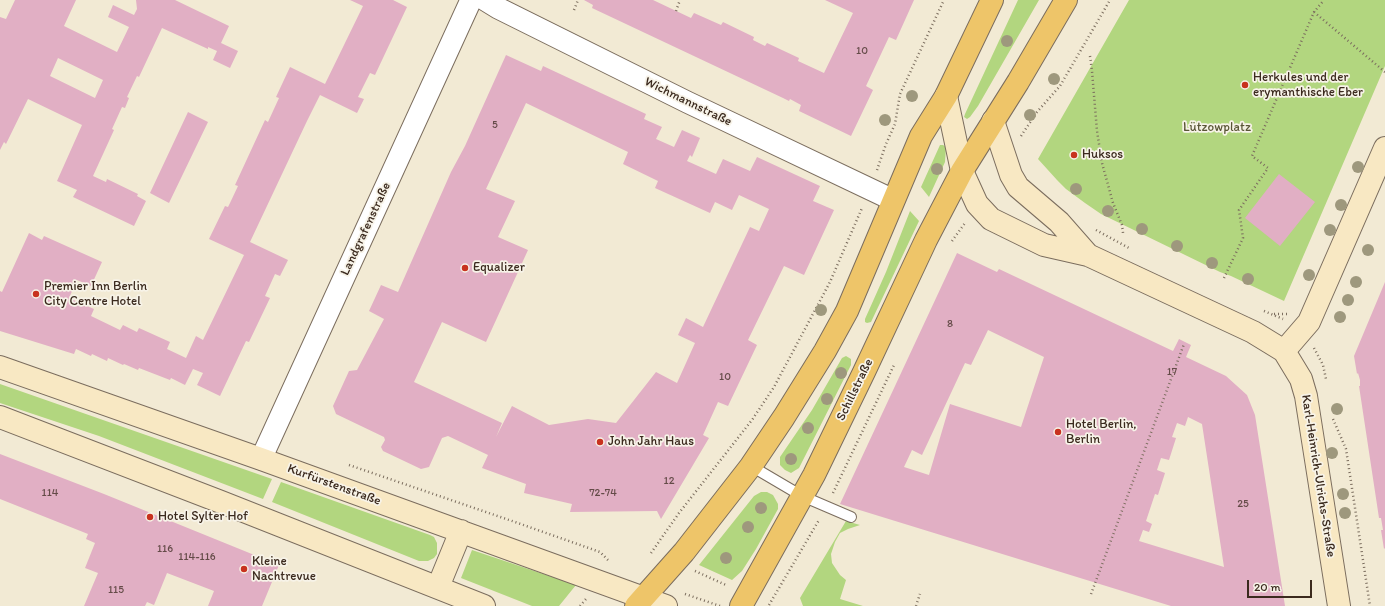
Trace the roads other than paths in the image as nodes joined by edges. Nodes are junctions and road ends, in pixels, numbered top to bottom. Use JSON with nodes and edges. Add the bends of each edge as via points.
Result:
{"nodes":[{"id":1,"x":471,"y":0,"type":"edge"},
{"id":2,"x":485,"y":0,"type":"edge"},
{"id":3,"x":992,"y":0,"type":"edge"},
{"id":4,"x":1066,"y":0,"type":"edge"},
{"id":5,"x":946,"y":96,"type":"junction"},
{"id":6,"x":993,"y":121,"type":"junction"},
{"id":7,"x":1385,"y":148,"type":"edge"},
{"id":8,"x":962,"y":171,"type":"junction"},
{"id":9,"x":893,"y":200,"type":"junction"},
{"id":10,"x":1088,"y":255,"type":"junction"},
{"id":11,"x":1284,"y":351,"type":"junction"},
{"id":12,"x":0,"y":367,"type":"edge"},
{"id":13,"x":0,"y":417,"type":"edge"},
{"id":14,"x":261,"y":459,"type":"junction"},
{"id":15,"x":751,"y":466,"type":"junction"},
{"id":16,"x":802,"y":496,"type":"junction"},
{"id":17,"x":851,"y":517,"type":"dead end"},
{"id":18,"x":461,"y":531,"type":"junction"},
{"id":19,"x":438,"y":587,"type":"junction"},
{"id":20,"x":640,"y":602,"type":"edge"},
{"id":21,"x":484,"y":606,"type":"edge"},
{"id":22,"x":666,"y":606,"type":"edge"},
{"id":23,"x":741,"y":606,"type":"edge"},
{"id":24,"x":1339,"y":606,"type":"edge"}],
"edges":[{"from":1,"to":14,"type":"street","name":"Landgrafenstraße"},
{"from":2,"to":9,"type":"street","name":"Wichmannstraße","via":[[688,102]]},
{"from":3,"to":5,"type":"main road"},
{"from":4,"to":6,"type":"main road"},
{"from":5,"to":8,"type":"main road"},
{"from":5,"to":9,"type":"main road","via":[[921,136]]},
{"from":6,"to":8,"type":"main road"},
{"from":6,"to":10,"type":"main road","via":[[1018,187],[1059,222]]},
{"from":7,"to":11,"type":"main road","via":[[1310,322]]},
{"from":8,"to":10,"type":"main road","via":[[977,204],[991,219],[1044,245]]},
{"from":8,"to":16,"type":"main road","name":"Schillstraße"},
{"from":9,"to":15,"type":"main road","via":[[848,311],[805,384]]},
{"from":10,"to":11,"type":"main road","via":[[1253,332]]},
{"from":11,"to":24,"type":"main road","name":"Karl-Heinrich-Ulrichs-Straße","via":[[1301,379],[1306,396]]},
{"from":12,"to":14,"type":"main road","name":"Kurfürstenstraße"},
{"from":13,"to":19,"type":"main road"},
{"from":14,"to":18,"type":"main road","name":"Kurfürstenstraße"},
{"from":15,"to":16,"type":"lane"},
{"from":15,"to":20,"type":"main road","via":[[684,552]]},
{"from":16,"to":17,"type":"lane"},
{"from":16,"to":23,"type":"main road","name":"Schillstraße"},
{"from":18,"to":19,"type":"main road"},
{"from":18,"to":20,"type":"main road","name":"Kurfürstenstraße"},
{"from":19,"to":21,"type":"main road"},
{"from":20,"to":22,"type":"main road","name":"Kurfürstenstraße"}]}
